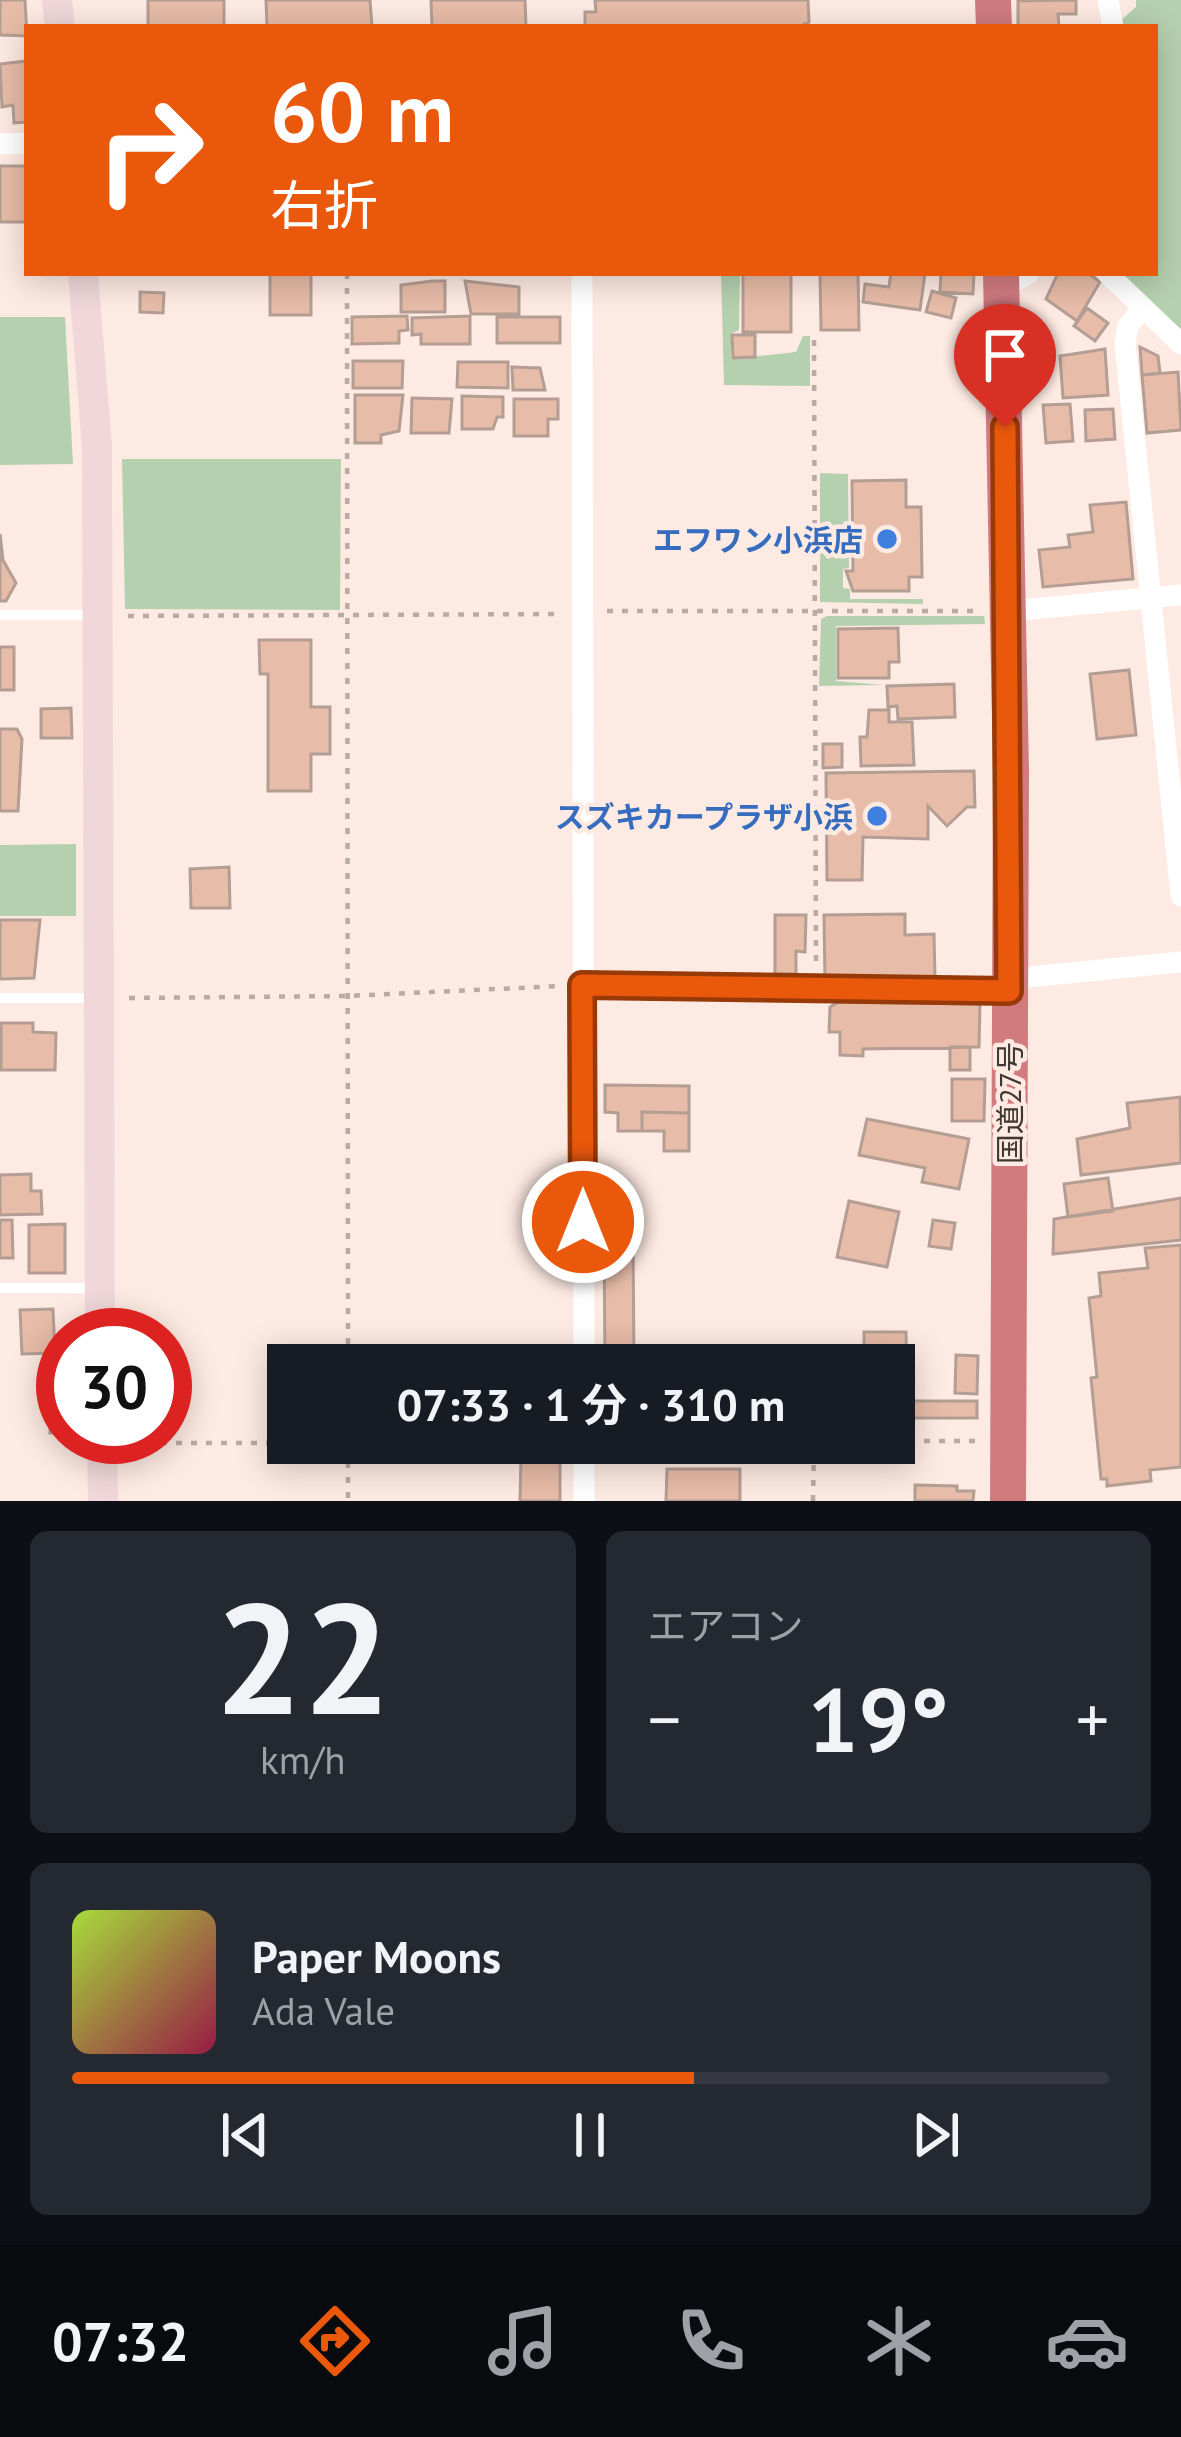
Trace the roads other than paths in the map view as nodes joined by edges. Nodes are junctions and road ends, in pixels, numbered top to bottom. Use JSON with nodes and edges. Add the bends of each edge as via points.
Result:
{"nodes":[{"id":1,"x":83,"y":276,"type":"edge"},
{"id":2,"x":582,"y":276,"type":"edge"},
{"id":3,"x":1110,"y":276,"type":"edge"},
{"id":4,"x":1011,"y":278,"type":"edge"},
{"id":5,"x":1141,"y":310,"type":"junction"},
{"id":6,"x":1181,"y":344,"type":"edge"},
{"id":7,"x":1181,"y":596,"type":"edge"},
{"id":8,"x":1150,"y":598,"type":"junction"},
{"id":9,"x":1010,"y":611,"type":"junction"},
{"id":10,"x":0,"y":615,"type":"edge"},
{"id":11,"x":98,"y":615,"type":"junction"},
{"id":12,"x":1181,"y":896,"type":"edge"},
{"id":13,"x":1181,"y":962,"type":"edge"},
{"id":14,"x":582,"y":985,"type":"junction"},
{"id":15,"x":1009,"y":985,"type":"junction"},
{"id":16,"x":0,"y":998,"type":"edge"},
{"id":17,"x":99,"y":998,"type":"junction"},
{"id":18,"x":0,"y":1288,"type":"edge"},
{"id":19,"x":99,"y":1288,"type":"junction"},
{"id":20,"x":99,"y":1308,"type":"edge"},
{"id":21,"x":584,"y":1344,"type":"edge"},
{"id":22,"x":102,"y":1464,"type":"edge"},
{"id":23,"x":584,"y":1464,"type":"edge"},
{"id":24,"x":103,"y":1501,"type":"edge"},
{"id":25,"x":584,"y":1501,"type":"edge"},
{"id":26,"x":1008,"y":1501,"type":"edge"}],
"edges":[{"from":1,"to":11,"type":"street","via":[[97,448]]},
{"from":2,"to":14,"type":"street"},
{"from":3,"to":5,"type":"street"},
{"from":4,"to":9,"type":"highway","name":"国道27号"},
{"from":5,"to":6,"type":"street"},
{"from":5,"to":8,"type":"street","via":[[1125,333]]},
{"from":7,"to":8,"type":"street"},
{"from":8,"to":9,"type":"street"},
{"from":8,"to":12,"type":"street"},
{"from":9,"to":15,"type":"highway","name":"国道27号"},
{"from":10,"to":11,"type":"lane"},
{"from":11,"to":17,"type":"street"},
{"from":13,"to":15,"type":"street"},
{"from":14,"to":15,"type":"street"},
{"from":14,"to":21,"type":"street"},
{"from":15,"to":26,"type":"highway","name":"国道27号"},
{"from":16,"to":17,"type":"lane"},
{"from":17,"to":19,"type":"street"},
{"from":18,"to":19,"type":"lane"},
{"from":19,"to":20,"type":"street"},
{"from":22,"to":24,"type":"street"},
{"from":23,"to":25,"type":"street"}]}
